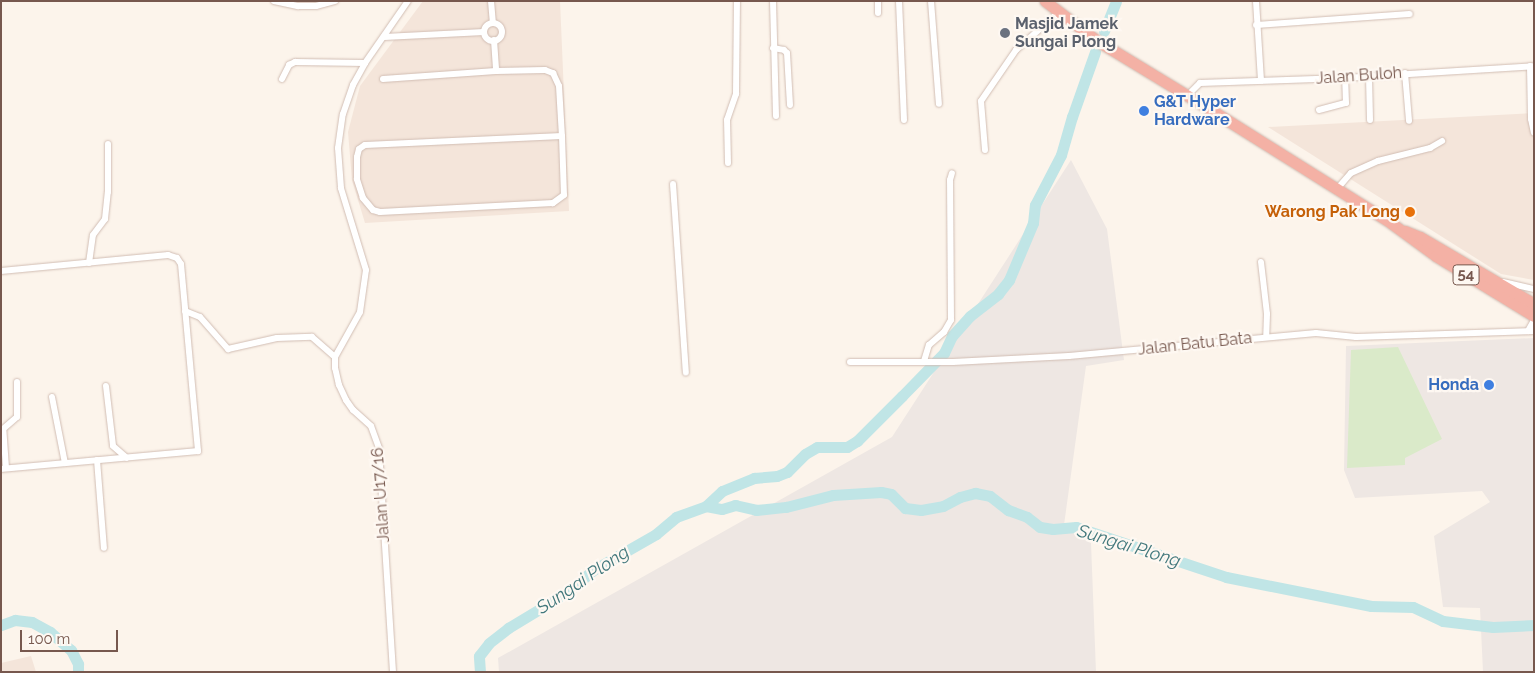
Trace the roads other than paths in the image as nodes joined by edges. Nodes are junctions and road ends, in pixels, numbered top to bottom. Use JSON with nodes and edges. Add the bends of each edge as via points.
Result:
{"nodes":[{"id":1,"x":274,"y":1,"type":"edge"},
{"id":2,"x":335,"y":1,"type":"edge"},
{"id":3,"x":408,"y":1,"type":"edge"},
{"id":4,"x":492,"y":1,"type":"edge"},
{"id":5,"x":737,"y":1,"type":"edge"},
{"id":6,"x":773,"y":1,"type":"edge"},
{"id":7,"x":878,"y":1,"type":"edge"},
{"id":8,"x":899,"y":1,"type":"edge"},
{"id":9,"x":931,"y":1,"type":"edge"},
{"id":10,"x":1045,"y":1,"type":"edge"},
{"id":11,"x":1256,"y":1,"type":"edge"},
{"id":12,"x":878,"y":13,"type":"dead end"},
{"id":13,"x":1058,"y":13,"type":"junction"},
{"id":14,"x":1410,"y":14,"type":"dead end"},
{"id":15,"x":492,"y":23,"type":"junction"},
{"id":16,"x":1256,"y":25,"type":"junction"},
{"id":17,"x":484,"y":32,"type":"junction"},
{"id":18,"x":384,"y":37,"type":"junction"},
{"id":19,"x":494,"y":40,"type":"junction"},
{"id":20,"x":773,"y":48,"type":"junction"},
{"id":21,"x":365,"y":63,"type":"junction"},
{"id":22,"x":1532,"y":66,"type":"edge"},
{"id":23,"x":496,"y":71,"type":"junction"},
{"id":24,"x":1405,"y":73,"type":"junction"},
{"id":25,"x":1369,"y":76,"type":"junction"},
{"id":26,"x":1345,"y":78,"type":"junction"},
{"id":27,"x":382,"y":79,"type":"dead end"},
{"id":28,"x":282,"y":80,"type":"dead end"},
{"id":29,"x":1261,"y":81,"type":"junction"},
{"id":30,"x":1188,"y":95,"type":"junction"},
{"id":31,"x":939,"y":104,"type":"dead end"},
{"id":32,"x":790,"y":105,"type":"dead end"},
{"id":33,"x":1319,"y":110,"type":"dead end"},
{"id":34,"x":776,"y":116,"type":"dead end"},
{"id":35,"x":904,"y":120,"type":"dead end"},
{"id":36,"x":1370,"y":120,"type":"dead end"},
{"id":37,"x":1409,"y":121,"type":"dead end"},
{"id":38,"x":1534,"y":133,"type":"edge"},
{"id":39,"x":562,"y":136,"type":"junction"},
{"id":40,"x":1442,"y":142,"type":"dead end"},
{"id":41,"x":108,"y":144,"type":"dead end"},
{"id":42,"x":985,"y":150,"type":"dead end"},
{"id":43,"x":728,"y":163,"type":"dead end"},
{"id":44,"x":952,"y":173,"type":"dead end"},
{"id":45,"x":673,"y":184,"type":"dead end"},
{"id":46,"x":1337,"y":189,"type":"junction"},
{"id":47,"x":1402,"y":230,"type":"junction"},
{"id":48,"x":1261,"y":262,"type":"dead end"},
{"id":49,"x":90,"y":263,"type":"junction"},
{"id":50,"x":1,"y":271,"type":"edge"},
{"id":51,"x":1497,"y":281,"type":"junction"},
{"id":52,"x":1534,"y":289,"type":"edge"},
{"id":53,"x":1534,"y":304,"type":"edge"},
{"id":54,"x":185,"y":311,"type":"junction"},
{"id":55,"x":1534,"y":316,"type":"edge"},
{"id":56,"x":1534,"y":320,"type":"edge"},
{"id":57,"x":1531,"y":331,"type":"edge"},
{"id":58,"x":1266,"y":337,"type":"junction"},
{"id":59,"x":335,"y":357,"type":"junction"},
{"id":60,"x":924,"y":361,"type":"junction"},
{"id":61,"x":850,"y":362,"type":"dead end"},
{"id":62,"x":686,"y":373,"type":"dead end"},
{"id":63,"x":17,"y":382,"type":"dead end"},
{"id":64,"x":106,"y":386,"type":"dead end"},
{"id":65,"x":52,"y":397,"type":"dead end"},
{"id":66,"x":127,"y":458,"type":"junction"},
{"id":67,"x":97,"y":460,"type":"junction"},
{"id":68,"x":65,"y":463,"type":"junction"},
{"id":69,"x":4,"y":468,"type":"edge"},
{"id":70,"x":104,"y":548,"type":"dead end"},
{"id":71,"x":392,"y":672,"type":"edge"}],
"edges":[{"from":1,"to":2,"type":"street","via":[[316,6]]},
{"from":3,"to":18,"type":"street"},
{"from":4,"to":15,"type":"street"},
{"from":5,"to":43,"type":"street","via":[[736,94],[727,120]]},
{"from":6,"to":20,"type":"street"},
{"from":7,"to":12,"type":"street"},
{"from":8,"to":35,"type":"street"},
{"from":9,"to":31,"type":"street"},
{"from":10,"to":13,"type":"highway","number":"54"},
{"from":11,"to":16,"type":"street"},
{"from":13,"to":30,"type":"highway","number":"54","via":[[1096,40]]},
{"from":13,"to":42,"type":"street","via":[[1016,50],[981,101]]},
{"from":14,"to":16,"type":"street"},
{"from":15,"to":17,"type":"street"},
{"from":15,"to":19,"type":"street","via":[[502,29],[501,35]]},
{"from":16,"to":29,"type":"street"},
{"from":17,"to":18,"type":"street"},
{"from":17,"to":19,"type":"street","via":[[486,37]]},
{"from":18,"to":21,"type":"street"},
{"from":19,"to":23,"type":"street"},
{"from":20,"to":32,"type":"street","via":[[787,53]]},
{"from":20,"to":34,"type":"street"},
{"from":21,"to":28,"type":"street","via":[[295,62],[289,65]]},
{"from":21,"to":59,"type":"street","via":[[343,114],[338,148],[341,188],[366,270],[365,290],[360,312]]},
{"from":22,"to":24,"type":"street","name":"Jalan Buloh"},
{"from":22,"to":38,"type":"street","via":[[1531,119]]},
{"from":23,"to":27,"type":"street"},
{"from":23,"to":39,"type":"street","via":[[545,70],[553,73],[560,86]]},
{"from":24,"to":25,"type":"street","name":"Jalan Buloh"},
{"from":24,"to":37,"type":"street"},
{"from":25,"to":26,"type":"street","name":"Jalan Buloh"},
{"from":25,"to":36,"type":"street"},
{"from":26,"to":29,"type":"street","name":"Jalan Buloh"},
{"from":26,"to":33,"type":"street","via":[[1346,102]]},
{"from":29,"to":30,"type":"street","name":"Jalan Buloh","via":[[1200,83]]},
{"from":30,"to":46,"type":"highway","number":"54"},
{"from":39,"to":39,"type":"street","via":[[564,195],[553,203],[380,212],[367,205],[357,179],[357,156],[365,145]]},
{"from":40,"to":46,"type":"street","via":[[1360,169],[1345,178]]},
{"from":41,"to":49,"type":"street","via":[[105,219],[93,235]]},
{"from":44,"to":60,"type":"street","via":[[951,320],[944,332],[928,344]]},
{"from":45,"to":62,"type":"street"},
{"from":46,"to":47,"type":"highway","number":"54"},
{"from":47,"to":51,"type":"highway","number":"54"},
{"from":47,"to":55,"type":"highway","number":"54","via":[[1414,242]]},
{"from":48,"to":58,"type":"street","via":[[1267,314]]},
{"from":49,"to":50,"type":"street"},
{"from":49,"to":54,"type":"street","via":[[168,256],[177,258],[181,264]]},
{"from":51,"to":52,"type":"street"},
{"from":51,"to":53,"type":"highway","number":"54"},
{"from":54,"to":59,"type":"street","via":[[200,317],[228,349],[277,338],[312,337]]},
{"from":54,"to":66,"type":"street","via":[[198,451]]},
{"from":56,"to":57,"type":"street","name":"Jalan Batu Bata"},
{"from":57,"to":58,"type":"street","name":"Jalan Batu Bata","via":[[1356,337],[1316,333]]},
{"from":58,"to":60,"type":"street","name":"Jalan Batu Bata","via":[[1112,353]]},
{"from":59,"to":71,"type":"street","name":"Jalan U17/16","via":[[339,385],[353,410],[372,426],[380,448]]},
{"from":60,"to":61,"type":"street","name":"Jalan Batu Bata"},
{"from":63,"to":69,"type":"street","via":[[17,417],[3,429]]},
{"from":64,"to":66,"type":"street","via":[[113,446]]},
{"from":65,"to":68,"type":"street"},
{"from":66,"to":67,"type":"street"},
{"from":67,"to":68,"type":"street"},
{"from":67,"to":70,"type":"street"},
{"from":68,"to":69,"type":"street"}]}
